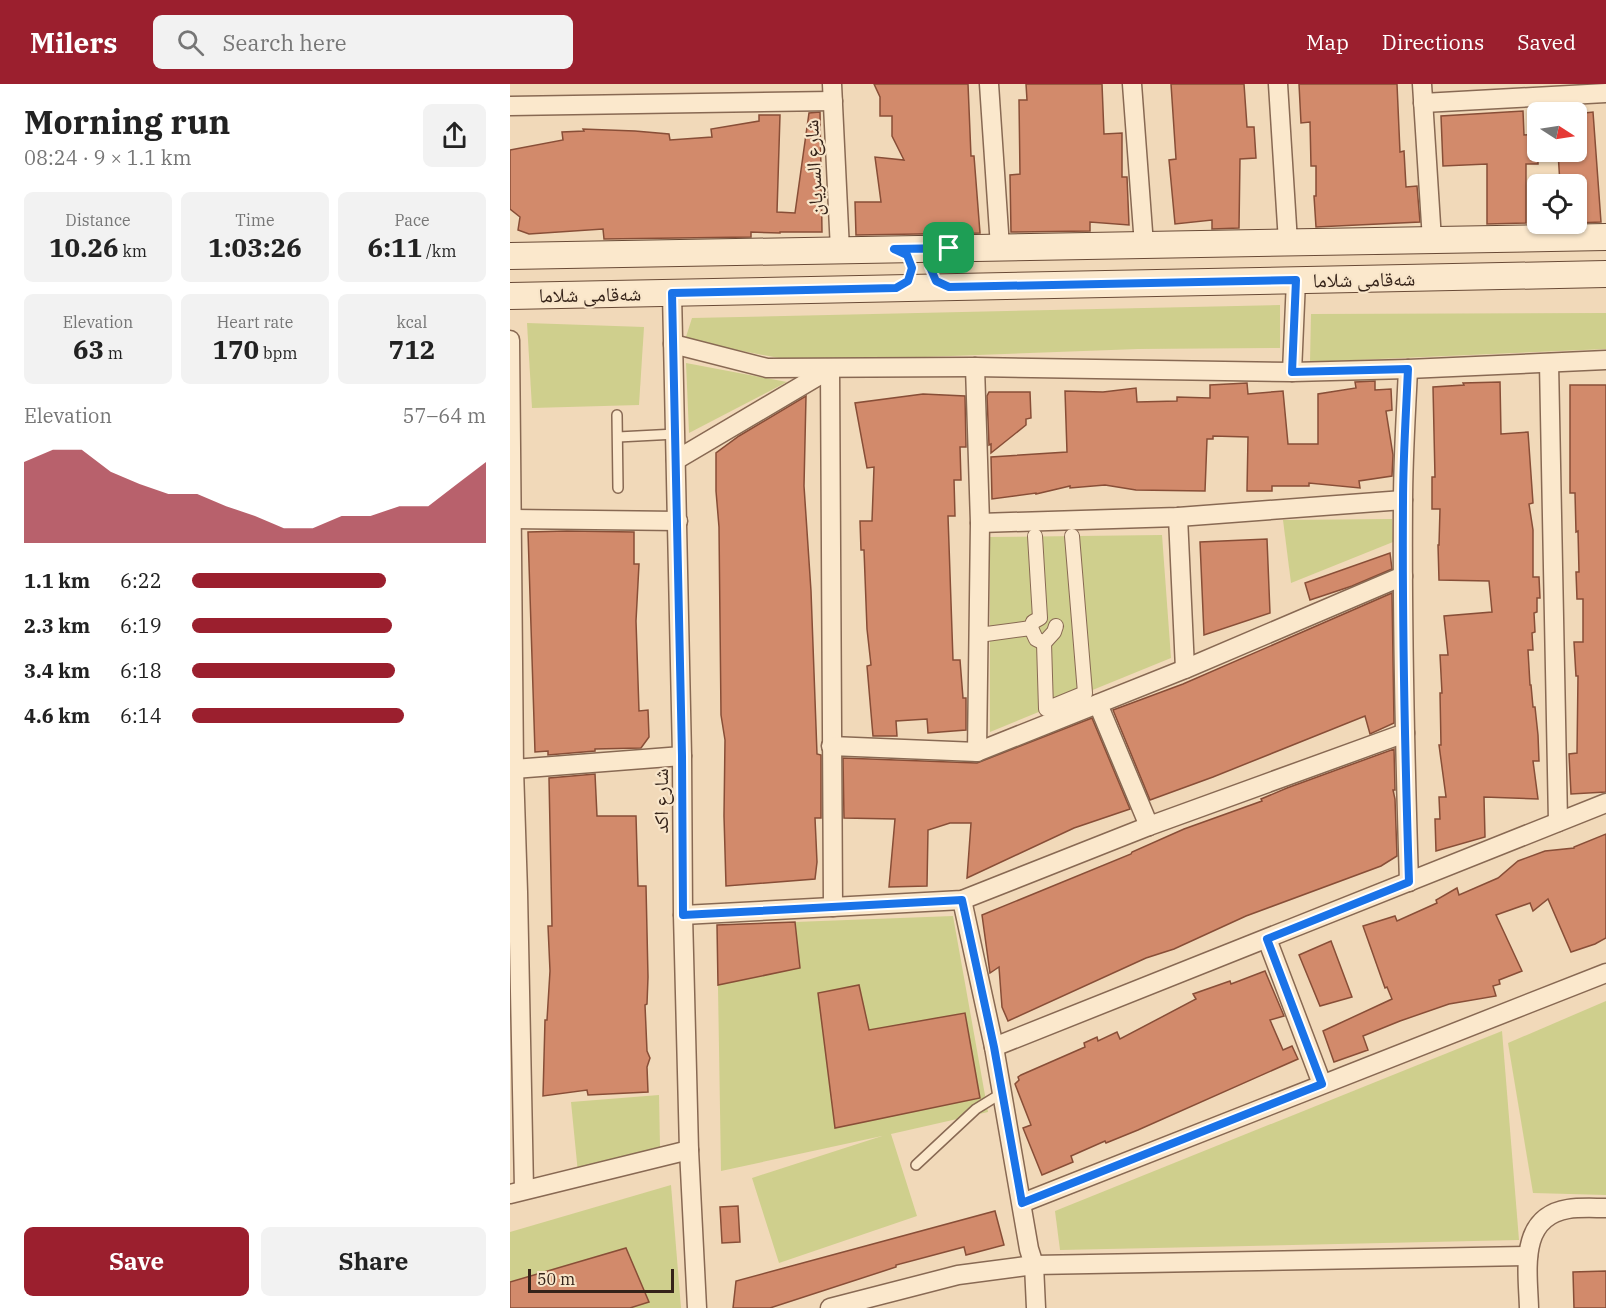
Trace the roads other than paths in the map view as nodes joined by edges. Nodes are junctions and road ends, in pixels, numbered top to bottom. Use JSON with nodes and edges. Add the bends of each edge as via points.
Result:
{"nodes":[{"id":1,"x":989,"y":84,"type":"edge"},
{"id":2,"x":1132,"y":84,"type":"edge"},
{"id":3,"x":1278,"y":84,"type":"edge"},
{"id":4,"x":1422,"y":84,"type":"edge"},
{"id":5,"x":832,"y":93,"type":"edge"},
{"id":6,"x":1606,"y":93,"type":"edge"},
{"id":7,"x":1423,"y":103,"type":"junction"},
{"id":8,"x":510,"y":106,"type":"edge"},
{"id":9,"x":1606,"y":237,"type":"edge"},
{"id":10,"x":1432,"y":240,"type":"junction"},
{"id":11,"x":1288,"y":242,"type":"junction"},
{"id":12,"x":1144,"y":245,"type":"junction"},
{"id":13,"x":949,"y":248,"type":"junction"},
{"id":14,"x":1000,"y":248,"type":"junction"},
{"id":15,"x":894,"y":249,"type":"junction"},
{"id":16,"x":840,"y":250,"type":"junction"},
{"id":17,"x":510,"y":256,"type":"edge"},
{"id":18,"x":1606,"y":274,"type":"edge"},
{"id":19,"x":1296,"y":280,"type":"junction"},
{"id":20,"x":949,"y":287,"type":"junction"},
{"id":21,"x":896,"y":288,"type":"junction"},
{"id":22,"x":672,"y":293,"type":"junction"},
{"id":23,"x":510,"y":296,"type":"edge"},
{"id":24,"x":510,"y":340,"type":"edge"},
{"id":25,"x":673,"y":344,"type":"junction"},
{"id":26,"x":510,"y":353,"type":"edge"},
{"id":27,"x":1606,"y":360,"type":"edge"},
{"id":28,"x":1549,"y":363,"type":"junction"},
{"id":29,"x":975,"y":367,"type":"junction"},
{"id":30,"x":830,"y":369,"type":"junction"},
{"id":31,"x":1408,"y":369,"type":"junction"},
{"id":32,"x":1292,"y":372,"type":"junction"},
{"id":33,"x":617,"y":415,"type":"dead end"},
{"id":34,"x":676,"y":434,"type":"junction"},
{"id":35,"x":618,"y":436,"type":"junction"},
{"id":36,"x":676,"y":460,"type":"junction"},
{"id":37,"x":511,"y":463,"type":"edge"},
{"id":38,"x":618,"y":489,"type":"dead end"},
{"id":39,"x":1403,"y":500,"type":"junction"},
{"id":40,"x":1178,"y":516,"type":"junction"},
{"id":41,"x":512,"y":519,"type":"junction"},
{"id":42,"x":678,"y":520,"type":"junction"},
{"id":43,"x":980,"y":523,"type":"junction"},
{"id":44,"x":1035,"y":536,"type":"dead end"},
{"id":45,"x":1072,"y":536,"type":"dead end"},
{"id":46,"x":1403,"y":576,"type":"junction"},
{"id":47,"x":1036,"y":623,"type":"junction"},
{"id":48,"x":1056,"y":626,"type":"junction"},
{"id":49,"x":1079,"y":626,"type":"junction"},
{"id":50,"x":979,"y":635,"type":"junction"},
{"id":51,"x":1044,"y":643,"type":"junction"},
{"id":52,"x":1185,"y":669,"type":"junction"},
{"id":53,"x":1098,"y":704,"type":"junction"},
{"id":54,"x":1405,"y":733,"type":"junction"},
{"id":55,"x":831,"y":746,"type":"junction"},
{"id":56,"x":977,"y":752,"type":"junction"},
{"id":57,"x":682,"y":756,"type":"junction"},
{"id":58,"x":514,"y":769,"type":"junction"},
{"id":59,"x":1606,"y":803,"type":"edge"},
{"id":60,"x":1558,"y":822,"type":"junction"},
{"id":61,"x":1149,"y":826,"type":"junction"},
{"id":62,"x":1409,"y":882,"type":"junction"},
{"id":63,"x":514,"y":893,"type":"edge"},
{"id":64,"x":962,"y":900,"type":"junction"},
{"id":65,"x":833,"y":907,"type":"junction"},
{"id":66,"x":683,"y":915,"type":"junction"},
{"id":67,"x":1267,"y":939,"type":"junction"},
{"id":68,"x":1606,"y":973,"type":"edge"},
{"id":69,"x":515,"y":1041,"type":"edge"},
{"id":70,"x":994,"y":1047,"type":"junction"},
{"id":71,"x":1322,"y":1084,"type":"junction"},
{"id":72,"x":1002,"y":1093,"type":"junction"},
{"id":73,"x":689,"y":1150,"type":"junction"},
{"id":74,"x":916,"y":1165,"type":"dead end"},
{"id":75,"x":517,"y":1192,"type":"edge"},
{"id":76,"x":1022,"y":1203,"type":"junction"},
{"id":77,"x":1606,"y":1208,"type":"edge"},
{"id":78,"x":1528,"y":1256,"type":"junction"},
{"id":79,"x":1034,"y":1265,"type":"junction"},
{"id":80,"x":697,"y":1308,"type":"edge"},
{"id":81,"x":830,"y":1308,"type":"edge"},
{"id":82,"x":1036,"y":1308,"type":"edge"},
{"id":83,"x":1530,"y":1308,"type":"edge"}],
"edges":[{"from":1,"to":14,"type":"street"},
{"from":2,"to":12,"type":"street"},
{"from":3,"to":11,"type":"street"},
{"from":4,"to":7,"type":"street"},
{"from":5,"to":8,"type":"street"},
{"from":5,"to":16,"type":"street","name":"شارع السريان"},
{"from":6,"to":7,"type":"street"},
{"from":7,"to":10,"type":"street"},
{"from":9,"to":10,"type":"main road","name":"شەقامی شلاما"},
{"from":10,"to":11,"type":"main road","name":"شەقامی شلاما"},
{"from":11,"to":12,"type":"main road","name":"شەقامی شلاما"},
{"from":12,"to":14,"type":"main road","name":"شەقامی شلاما"},
{"from":13,"to":14,"type":"main road","name":"شەقامی شلاما"},
{"from":13,"to":15,"type":"main road","name":"شەقامی شلاما"},
{"from":13,"to":20,"type":"main road","via":[[936,254],[930,267],[936,281]]},
{"from":15,"to":16,"type":"main road","name":"شەقامی شلاما"},
{"from":15,"to":21,"type":"main road","via":[[907,255],[912,268],[908,281]]},
{"from":16,"to":17,"type":"main road","name":"شەقامی شلاما"},
{"from":18,"to":19,"type":"main road","name":"شەقامی شلاما"},
{"from":19,"to":20,"type":"main road","name":"شەقامی شلاما"},
{"from":19,"to":32,"type":"street"},
{"from":20,"to":21,"type":"main road","name":"شەقامی شلاما"},
{"from":21,"to":22,"type":"main road","name":"شەقامی شلاما"},
{"from":22,"to":23,"type":"main road","name":"شەقامی شلاما"},
{"from":22,"to":25,"type":"street","name":"شارع اكد"},
{"from":24,"to":26,"type":"street"},
{"from":25,"to":30,"type":"street","via":[[767,368]]},
{"from":25,"to":34,"type":"street","name":"شارع اكد"},
{"from":26,"to":37,"type":"street"},
{"from":27,"to":28,"type":"street"},
{"from":28,"to":31,"type":"street"},
{"from":28,"to":60,"type":"street"},
{"from":29,"to":30,"type":"street"},
{"from":29,"to":32,"type":"street"},
{"from":29,"to":43,"type":"street"},
{"from":30,"to":36,"type":"street"},
{"from":30,"to":55,"type":"street"},
{"from":31,"to":32,"type":"street"},
{"from":31,"to":39,"type":"street"},
{"from":33,"to":35,"type":"lane"},
{"from":34,"to":35,"type":"lane"},
{"from":34,"to":36,"type":"street","name":"شارع اكد"},
{"from":35,"to":38,"type":"lane"},
{"from":36,"to":42,"type":"street","name":"شارع اكد"},
{"from":37,"to":41,"type":"street"},
{"from":39,"to":40,"type":"street"},
{"from":39,"to":46,"type":"street"},
{"from":40,"to":43,"type":"street"},
{"from":40,"to":52,"type":"street"},
{"from":41,"to":42,"type":"street"},
{"from":41,"to":58,"type":"street"},
{"from":42,"to":57,"type":"street","name":"شارع اكد"},
{"from":43,"to":50,"type":"street"},
{"from":44,"to":47,"type":"street"},
{"from":45,"to":49,"type":"street"},
{"from":46,"to":52,"type":"street"},
{"from":46,"to":54,"type":"street"},
{"from":47,"to":48,"type":"street","via":[[1048,618]]},
{"from":47,"to":50,"type":"street"},
{"from":47,"to":51,"type":"street","via":[[1036,639]]},
{"from":48,"to":49,"type":"street"},
{"from":48,"to":51,"type":"street"},
{"from":49,"to":51,"type":"street","via":[[1085,693],[1046,709]]},
{"from":50,"to":56,"type":"street"},
{"from":52,"to":53,"type":"street"},
{"from":53,"to":56,"type":"street"},
{"from":53,"to":61,"type":"street"},
{"from":54,"to":61,"type":"street"},
{"from":54,"to":62,"type":"street"},
{"from":55,"to":56,"type":"street"},
{"from":55,"to":65,"type":"street"},
{"from":57,"to":58,"type":"street"},
{"from":57,"to":66,"type":"street","name":"شارع اكد"},
{"from":58,"to":63,"type":"street"},
{"from":59,"to":60,"type":"street"},
{"from":60,"to":62,"type":"street"},
{"from":61,"to":64,"type":"street"},
{"from":62,"to":67,"type":"street"},
{"from":63,"to":69,"type":"street"},
{"from":64,"to":65,"type":"street"},
{"from":64,"to":70,"type":"street"},
{"from":65,"to":66,"type":"street"},
{"from":66,"to":73,"type":"street","name":"شارع اكد"},
{"from":67,"to":70,"type":"street"},
{"from":67,"to":71,"type":"street"},
{"from":68,"to":71,"type":"street"},
{"from":69,"to":75,"type":"street"},
{"from":70,"to":72,"type":"street"},
{"from":71,"to":76,"type":"street"},
{"from":72,"to":74,"type":"lane","via":[[976,1109]]},
{"from":72,"to":76,"type":"street"},
{"from":73,"to":75,"type":"street"},
{"from":73,"to":80,"type":"street","name":"شارع اكد"},
{"from":76,"to":79,"type":"street"},
{"from":77,"to":78,"type":"street","via":[[1568,1209],[1550,1216],[1531,1238]]},
{"from":78,"to":79,"type":"street"},
{"from":78,"to":83,"type":"street"},
{"from":79,"to":81,"type":"street","via":[[958,1275]]},
{"from":79,"to":82,"type":"street"}]}
